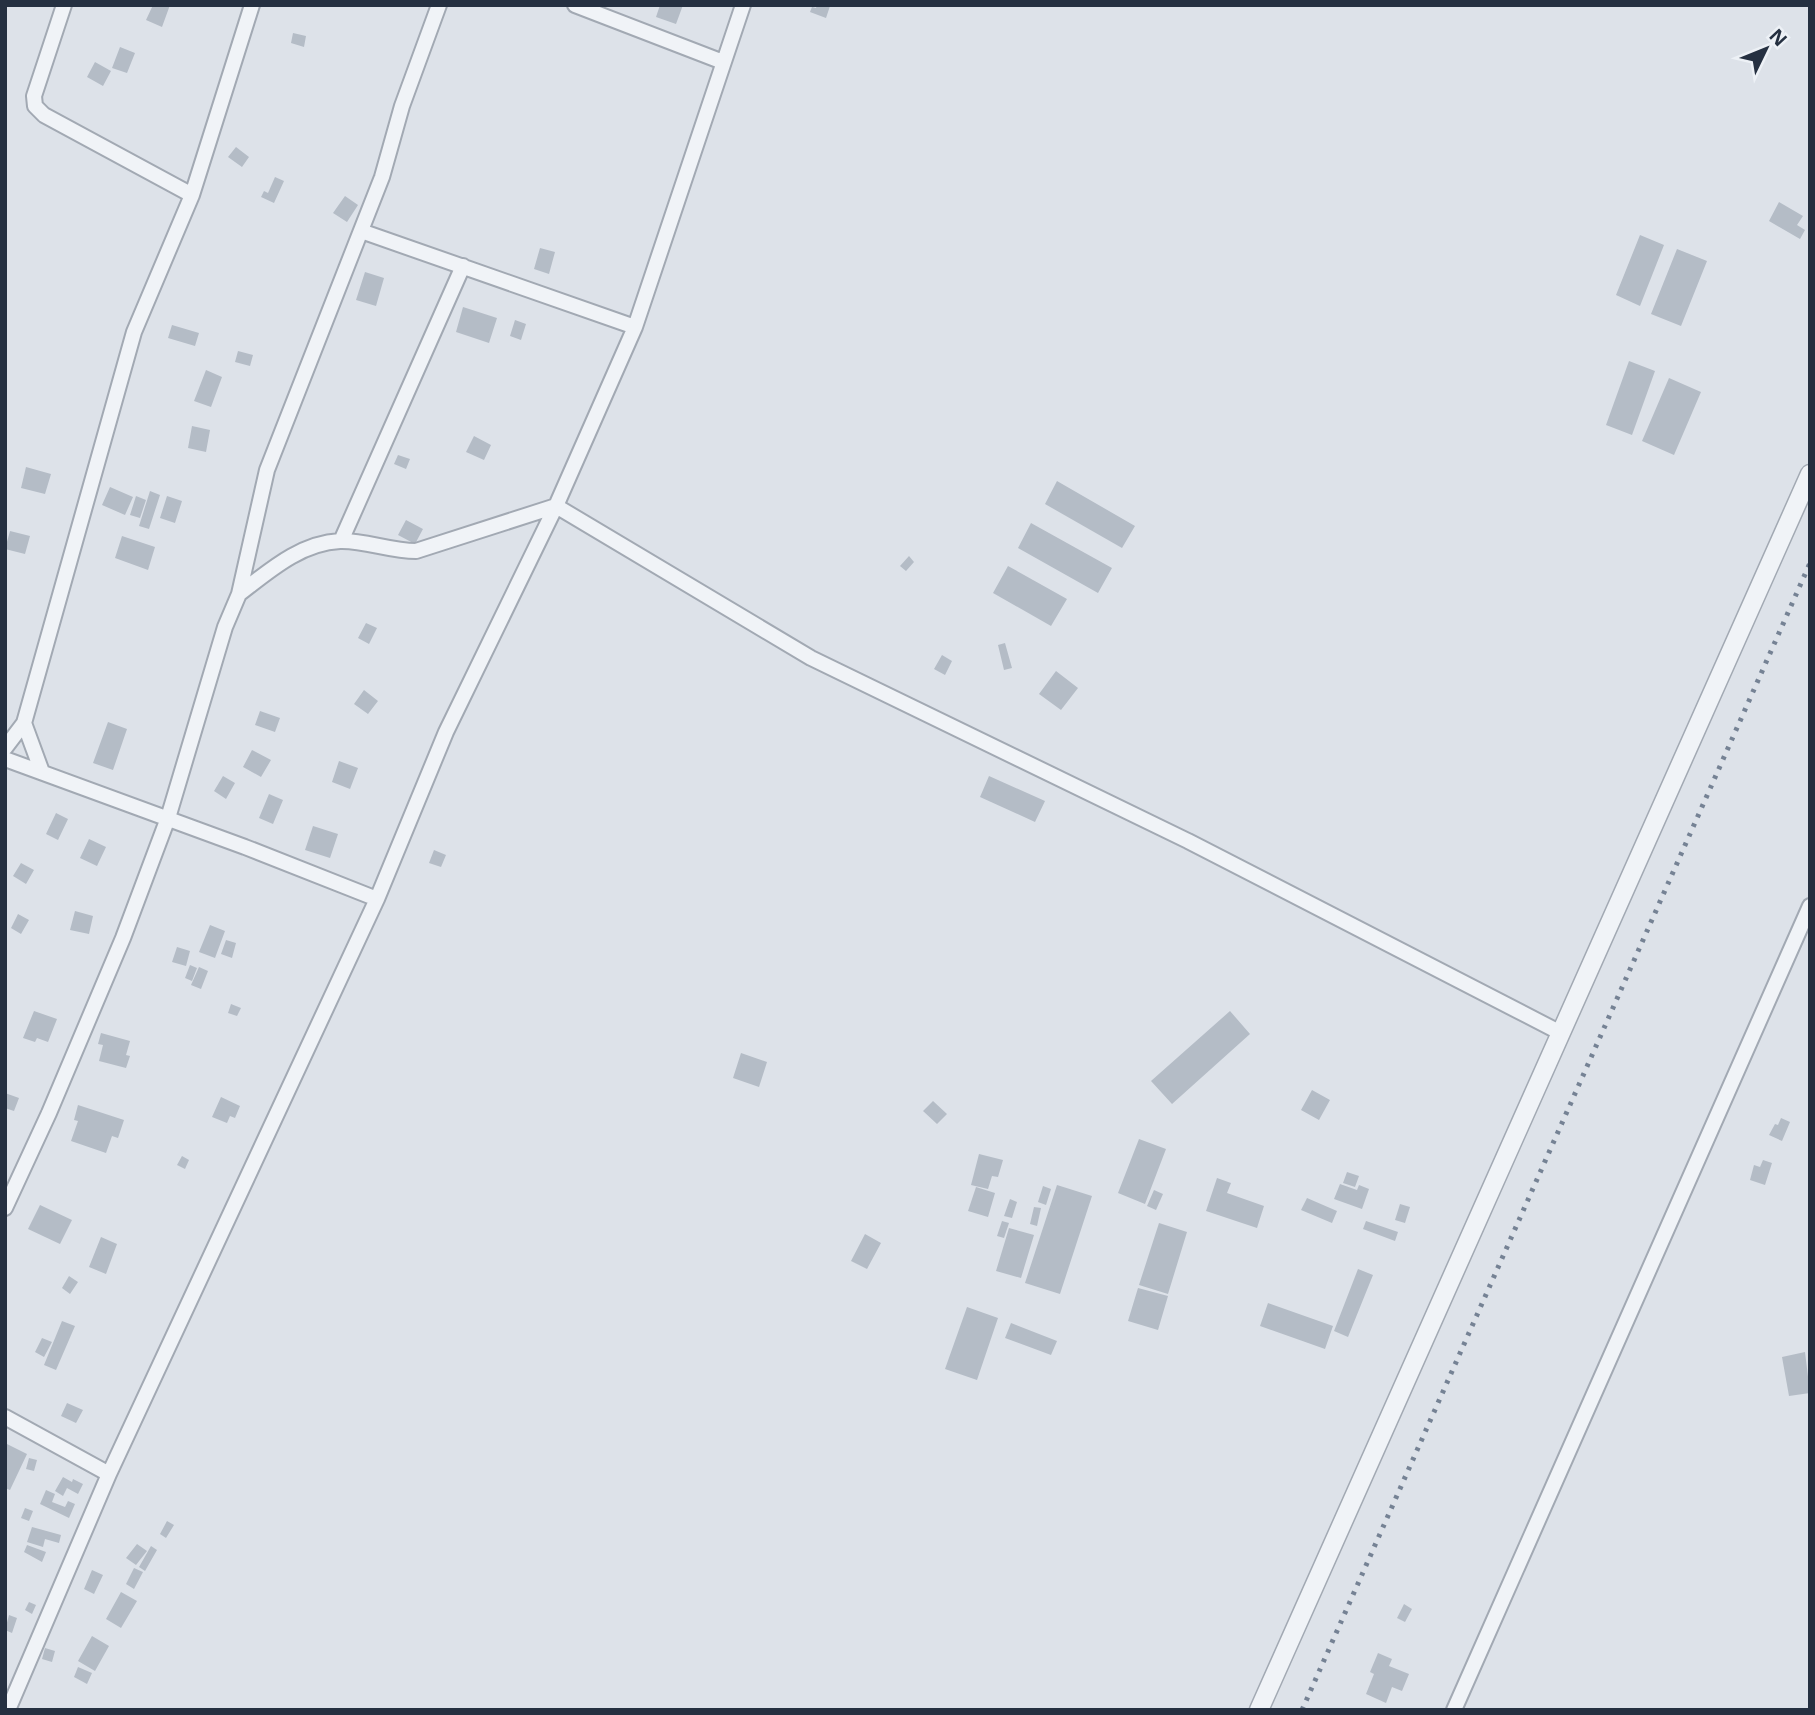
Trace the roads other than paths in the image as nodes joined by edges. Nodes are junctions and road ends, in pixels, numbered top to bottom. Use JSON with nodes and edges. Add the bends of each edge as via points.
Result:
{"nodes":[{"id":1,"x":64,"y":5,"type":"edge"},
{"id":2,"x":252,"y":5,"type":"edge"},
{"id":3,"x":439,"y":5,"type":"edge"},
{"id":4,"x":575,"y":5,"type":"edge"},
{"id":5,"x":743,"y":5,"type":"edge"},
{"id":6,"x":723,"y":62,"type":"junction"},
{"id":7,"x":192,"y":195,"type":"junction"},
{"id":8,"x":362,"y":231,"type":"junction"},
{"id":9,"x":463,"y":266,"type":"junction"},
{"id":10,"x":635,"y":327,"type":"junction"},
{"id":11,"x":1810,"y":474,"type":"edge"},
{"id":12,"x":556,"y":506,"type":"junction"},
{"id":13,"x":341,"y":541,"type":"junction"},
{"id":14,"x":239,"y":594,"type":"junction"},
{"id":15,"x":24,"y":723,"type":"junction"},
{"id":16,"x":5,"y":748,"type":"edge"},
{"id":17,"x":5,"y":759,"type":"edge"},
{"id":18,"x":42,"y":772,"type":"junction"},
{"id":19,"x":168,"y":818,"type":"junction"},
{"id":20,"x":377,"y":899,"type":"junction"},
{"id":21,"x":1810,"y":906,"type":"edge"},
{"id":22,"x":1561,"y":1033,"type":"junction"},
{"id":23,"x":5,"y":1208,"type":"edge"},
{"id":24,"x":5,"y":1417,"type":"edge"},
{"id":25,"x":109,"y":1474,"type":"junction"},
{"id":26,"x":9,"y":1708,"type":"edge"},
{"id":27,"x":1259,"y":1710,"type":"edge"},
{"id":28,"x":1454,"y":1710,"type":"edge"}],
"edges":[{"from":1,"to":7,"type":"street","via":[[34,96],[36,106],[44,115]]},
{"from":2,"to":7,"type":"street"},
{"from":3,"to":8,"type":"street"},
{"from":4,"to":6,"type":"street"},
{"from":5,"to":6,"type":"street"},
{"from":6,"to":10,"type":"street"},
{"from":7,"to":15,"type":"street","via":[[134,332]]},
{"from":8,"to":9,"type":"street"},
{"from":8,"to":14,"type":"street","via":[[267,470]]},
{"from":9,"to":10,"type":"street"},
{"from":9,"to":13,"type":"street"},
{"from":10,"to":12,"type":"street"},
{"from":11,"to":22,"type":"street"},
{"from":12,"to":13,"type":"street","via":[[416,551]]},
{"from":12,"to":20,"type":"street","via":[[446,732]]},
{"from":12,"to":22,"type":"street","via":[[811,658],[1188,841]]},
{"from":13,"to":14,"type":"street","via":[[313,546],[290,557]]},
{"from":14,"to":19,"type":"street"},
{"from":15,"to":16,"type":"street"},
{"from":15,"to":18,"type":"street"},
{"from":17,"to":18,"type":"street"},
{"from":18,"to":19,"type":"street"},
{"from":19,"to":20,"type":"street"},
{"from":19,"to":23,"type":"street","via":[[123,938]]},
{"from":20,"to":25,"type":"street"},
{"from":21,"to":28,"type":"street"},
{"from":22,"to":27,"type":"street"},
{"from":24,"to":25,"type":"street"},
{"from":25,"to":26,"type":"street"}]}
